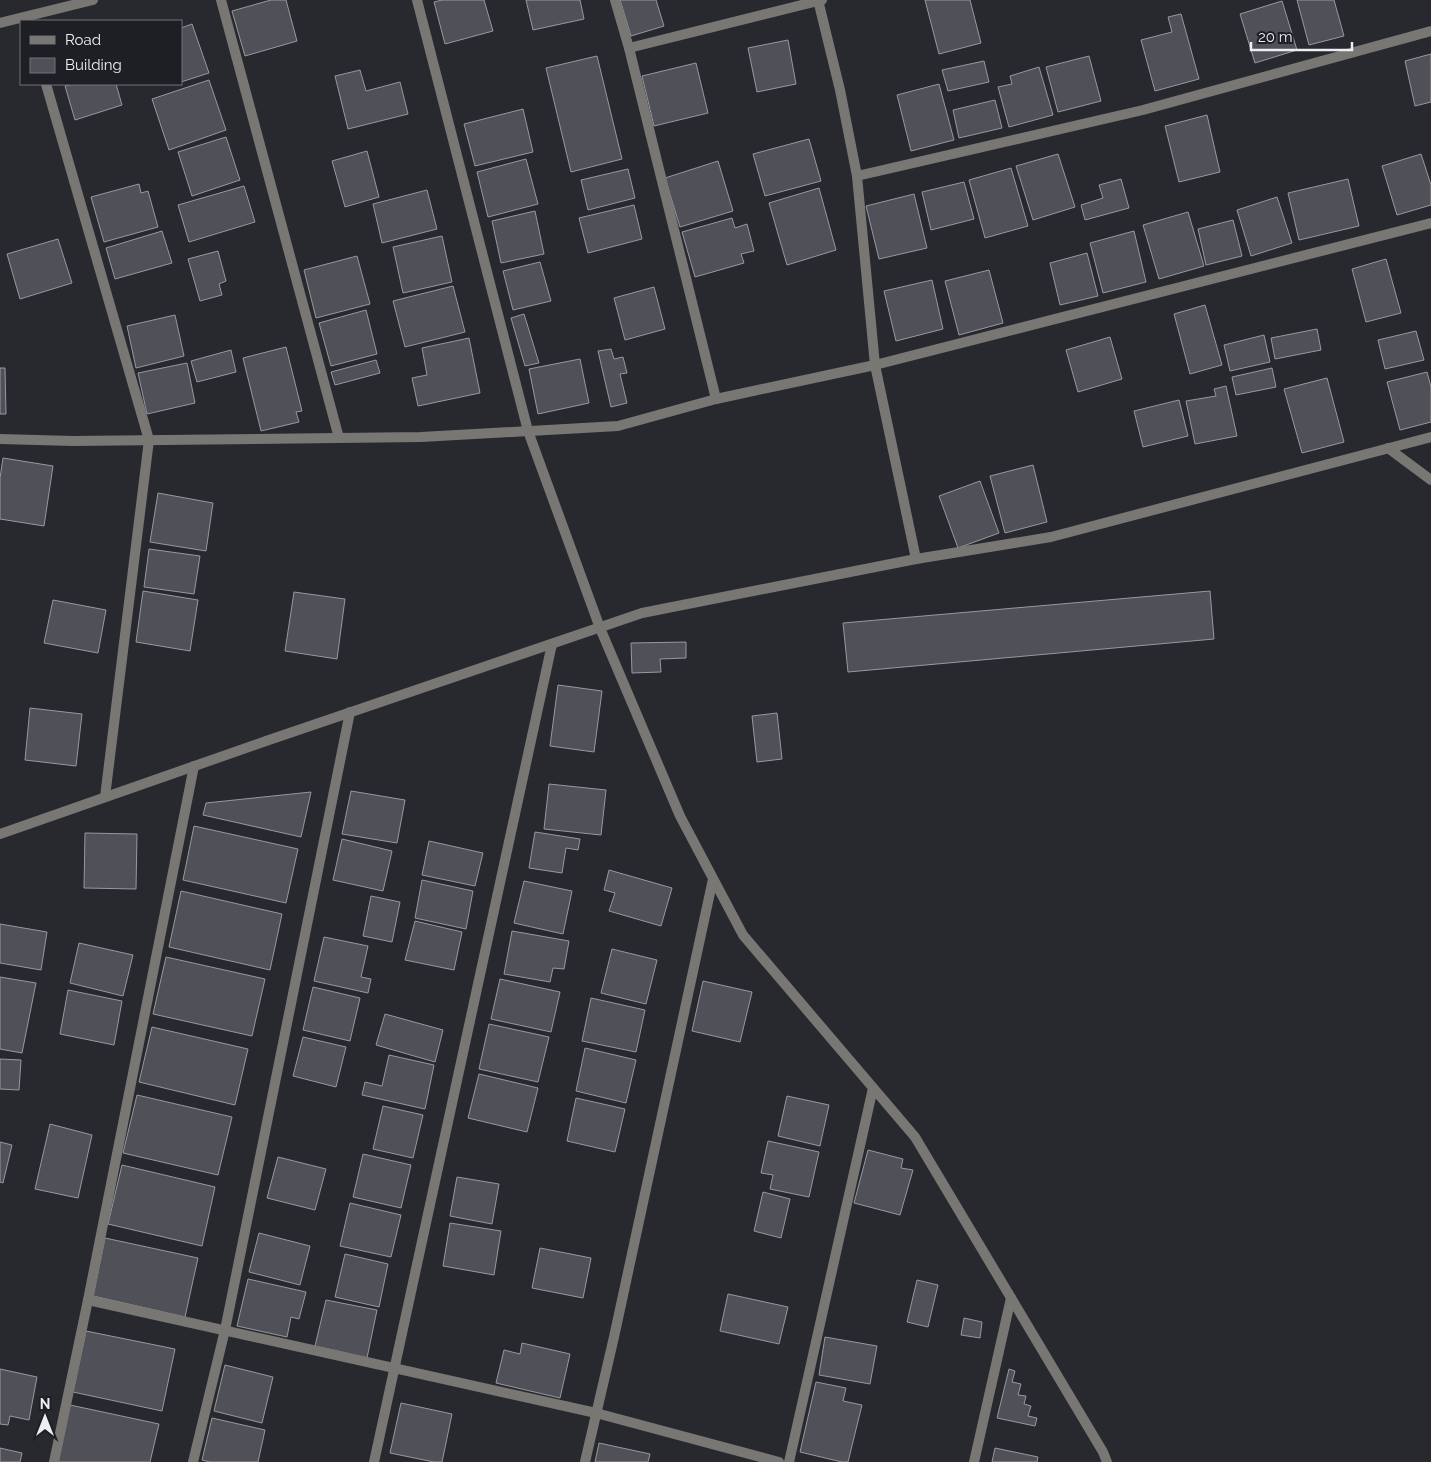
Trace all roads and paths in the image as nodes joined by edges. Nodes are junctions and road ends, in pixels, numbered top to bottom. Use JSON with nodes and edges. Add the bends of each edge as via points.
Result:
{"nodes":[{"id":1,"x":92,"y":0,"type":"edge"},
{"id":2,"x":220,"y":0,"type":"edge"},
{"id":3,"x":417,"y":0,"type":"edge"},
{"id":4,"x":615,"y":0,"type":"edge"},
{"id":5,"x":819,"y":0,"type":"edge"},
{"id":6,"x":27,"y":19,"type":"edge"},
{"id":7,"x":20,"y":20,"type":"edge"},
{"id":8,"x":0,"y":23,"type":"edge"},
{"id":9,"x":1431,"y":31,"type":"edge"},
{"id":10,"x":629,"y":48,"type":"junction"},
{"id":11,"x":46,"y":85,"type":"edge"},
{"id":12,"x":857,"y":176,"type":"junction"},
{"id":13,"x":1431,"y":223,"type":"edge"},
{"id":14,"x":874,"y":365,"type":"junction"},
{"id":15,"x":716,"y":399,"type":"junction"},
{"id":16,"x":528,"y":431,"type":"junction"},
{"id":17,"x":1431,"y":437,"type":"edge"},
{"id":18,"x":0,"y":438,"type":"edge"},
{"id":19,"x":339,"y":438,"type":"junction"},
{"id":20,"x":149,"y":440,"type":"junction"},
{"id":21,"x":1388,"y":448,"type":"junction"},
{"id":22,"x":1431,"y":480,"type":"edge"},
{"id":23,"x":916,"y":559,"type":"junction"},
{"id":24,"x":600,"y":628,"type":"junction"},
{"id":25,"x":552,"y":644,"type":"junction"},
{"id":26,"x":350,"y":712,"type":"junction"},
{"id":27,"x":194,"y":766,"type":"junction"},
{"id":28,"x":105,"y":797,"type":"junction"},
{"id":29,"x":0,"y":834,"type":"edge"},
{"id":30,"x":713,"y":879,"type":"junction"},
{"id":31,"x":873,"y":1088,"type":"junction"},
{"id":32,"x":1011,"y":1298,"type":"junction"},
{"id":33,"x":88,"y":1300,"type":"junction"},
{"id":34,"x":225,"y":1330,"type":"junction"},
{"id":35,"x":395,"y":1368,"type":"junction"},
{"id":36,"x":596,"y":1413,"type":"junction"},
{"id":37,"x":54,"y":1462,"type":"edge"},
{"id":38,"x":194,"y":1462,"type":"edge"},
{"id":39,"x":374,"y":1462,"type":"edge"},
{"id":40,"x":584,"y":1462,"type":"edge"},
{"id":41,"x":778,"y":1462,"type":"edge"},
{"id":42,"x":789,"y":1462,"type":"edge"},
{"id":43,"x":974,"y":1462,"type":"edge"},
{"id":44,"x":1107,"y":1462,"type":"edge"}],
"edges":[{"from":1,"to":6,"type":"street"},
{"from":2,"to":19,"type":"street"},
{"from":3,"to":16,"type":"street"},
{"from":4,"to":10,"type":"street"},
{"from":5,"to":10,"type":"street"},
{"from":5,"to":12,"type":"street"},
{"from":7,"to":8,"type":"street"},
{"from":9,"to":12,"type":"street","via":[[1143,110]]},
{"from":10,"to":15,"type":"street"},
{"from":11,"to":20,"type":"street"},
{"from":12,"to":14,"type":"street"},
{"from":13,"to":14,"type":"street"},
{"from":14,"to":15,"type":"street"},
{"from":14,"to":23,"type":"street"},
{"from":15,"to":16,"type":"street","via":[[618,426]]},
{"from":16,"to":19,"type":"street"},
{"from":16,"to":24,"type":"street"},
{"from":17,"to":21,"type":"street"},
{"from":18,"to":20,"type":"street"},
{"from":19,"to":20,"type":"street"},
{"from":20,"to":28,"type":"street"},
{"from":21,"to":22,"type":"street"},
{"from":21,"to":23,"type":"street","via":[[1051,537]]},
{"from":23,"to":24,"type":"street","via":[[642,613]]},
{"from":24,"to":25,"type":"street"},
{"from":24,"to":30,"type":"street","via":[[680,816]]},
{"from":25,"to":26,"type":"street"},
{"from":25,"to":35,"type":"street"},
{"from":26,"to":27,"type":"street"},
{"from":26,"to":34,"type":"street"},
{"from":27,"to":28,"type":"street"},
{"from":27,"to":33,"type":"street"},
{"from":28,"to":29,"type":"street"},
{"from":30,"to":31,"type":"street","via":[[743,935]]},
{"from":30,"to":36,"type":"street"},
{"from":31,"to":32,"type":"street","via":[[915,1137]]},
{"from":31,"to":42,"type":"street"},
{"from":32,"to":43,"type":"street"},
{"from":32,"to":44,"type":"street"},
{"from":33,"to":34,"type":"street"},
{"from":33,"to":37,"type":"street"},
{"from":34,"to":35,"type":"street"},
{"from":34,"to":38,"type":"street"},
{"from":35,"to":36,"type":"street"},
{"from":35,"to":39,"type":"street"},
{"from":36,"to":40,"type":"street"},
{"from":36,"to":41,"type":"street"}]}
